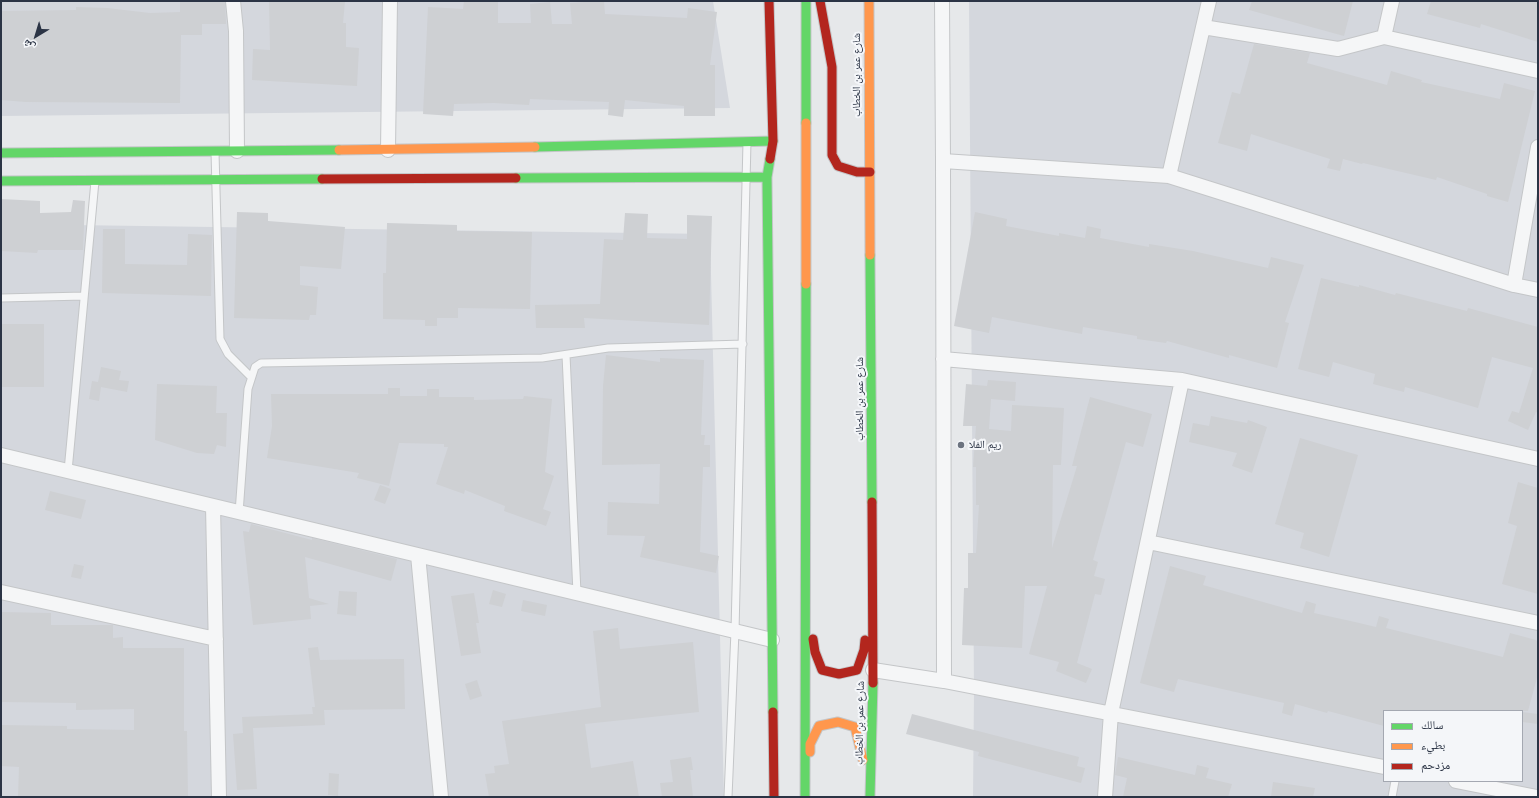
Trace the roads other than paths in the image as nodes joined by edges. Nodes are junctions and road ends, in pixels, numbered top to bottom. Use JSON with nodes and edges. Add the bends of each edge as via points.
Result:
{"nodes":[{"id":1,"x":233,"y":1,"type":"edge"},
{"id":2,"x":390,"y":1,"type":"edge"},
{"id":3,"x":769,"y":1,"type":"edge"},
{"id":4,"x":806,"y":1,"type":"edge"},
{"id":5,"x":820,"y":1,"type":"edge"},
{"id":6,"x":869,"y":1,"type":"edge"},
{"id":7,"x":942,"y":1,"type":"edge"},
{"id":8,"x":1209,"y":1,"type":"edge"},
{"id":9,"x":1392,"y":1,"type":"edge"},
{"id":10,"x":1203,"y":27,"type":"junction"},
{"id":11,"x":1384,"y":37,"type":"junction"},
{"id":12,"x":1538,"y":70,"type":"edge"},
{"id":13,"x":773,"y":141,"type":"junction"},
{"id":14,"x":747,"y":142,"type":"junction"},
{"id":15,"x":1538,"y":147,"type":"edge"},
{"id":16,"x":388,"y":150,"type":"junction"},
{"id":17,"x":237,"y":151,"type":"junction"},
{"id":18,"x":215,"y":152,"type":"junction"},
{"id":19,"x":1,"y":153,"type":"edge"},
{"id":20,"x":943,"y":161,"type":"junction"},
{"id":21,"x":870,"y":172,"type":"junction"},
{"id":22,"x":1169,"y":176,"type":"junction"},
{"id":23,"x":747,"y":177,"type":"junction"},
{"id":24,"x":767,"y":177,"type":"junction"},
{"id":25,"x":215,"y":180,"type":"junction"},
{"id":26,"x":1,"y":181,"type":"edge"},
{"id":27,"x":95,"y":181,"type":"junction"},
{"id":28,"x":1514,"y":285,"type":"junction"},
{"id":29,"x":1538,"y":290,"type":"edge"},
{"id":30,"x":84,"y":296,"type":"junction"},
{"id":31,"x":1,"y":298,"type":"edge"},
{"id":32,"x":743,"y":344,"type":"junction"},
{"id":33,"x":566,"y":355,"type":"junction"},
{"id":34,"x":943,"y":359,"type":"junction"},
{"id":35,"x":251,"y":377,"type":"junction"},
{"id":36,"x":1182,"y":380,"type":"junction"},
{"id":37,"x":1,"y":455,"type":"edge"},
{"id":38,"x":1538,"y":459,"type":"edge"},
{"id":39,"x":68,"y":471,"type":"junction"},
{"id":40,"x":213,"y":506,"type":"junction"},
{"id":41,"x":239,"y":513,"type":"junction"},
{"id":42,"x":1148,"y":542,"type":"junction"},
{"id":43,"x":872,"y":552,"type":"junction"},
{"id":44,"x":418,"y":556,"type":"junction"},
{"id":45,"x":806,"y":564,"type":"junction"},
{"id":46,"x":1,"y":592,"type":"edge"},
{"id":47,"x":577,"y":594,"type":"junction"},
{"id":48,"x":1538,"y":623,"type":"edge"},
{"id":49,"x":736,"y":631,"type":"junction"},
{"id":50,"x":216,"y":639,"type":"junction"},
{"id":51,"x":772,"y":640,"type":"junction"},
{"id":52,"x":873,"y":670,"type":"junction"},
{"id":53,"x":944,"y":681,"type":"junction"},
{"id":54,"x":1111,"y":713,"type":"junction"},
{"id":55,"x":1383,"y":767,"type":"edge"},
{"id":56,"x":1395,"y":782,"type":"edge"},
{"id":57,"x":1461,"y":782,"type":"edge"},
{"id":58,"x":219,"y":797,"type":"edge"},
{"id":59,"x":441,"y":797,"type":"edge"},
{"id":60,"x":728,"y":797,"type":"edge"},
{"id":61,"x":774,"y":797,"type":"edge"},
{"id":62,"x":806,"y":797,"type":"edge"},
{"id":63,"x":866,"y":797,"type":"edge"},
{"id":64,"x":870,"y":797,"type":"edge"},
{"id":65,"x":1104,"y":797,"type":"edge"},
{"id":66,"x":1392,"y":797,"type":"edge"},
{"id":67,"x":1537,"y":797,"type":"edge"}],
"edges":[{"from":1,"to":17,"type":"street","via":[[236,31]]},
{"from":2,"to":16,"type":"street"},
{"from":3,"to":13,"type":"street"},
{"from":4,"to":45,"type":"street"},
{"from":5,"to":21,"type":"street","via":[[832,67],[832,155],[838,166],[857,172]]},
{"from":6,"to":21,"type":"street","name":"شارع عمر بن الخطاب"},
{"from":7,"to":20,"type":"street"},
{"from":8,"to":10,"type":"street"},
{"from":9,"to":11,"type":"street"},
{"from":10,"to":11,"type":"street","via":[[1338,49]]},
{"from":10,"to":22,"type":"street"},
{"from":11,"to":12,"type":"street"},
{"from":13,"to":14,"type":"street"},
{"from":13,"to":24,"type":"street"},
{"from":14,"to":16,"type":"street"},
{"from":14,"to":23,"type":"lane"},
{"from":15,"to":28,"type":"street"},
{"from":16,"to":17,"type":"street"},
{"from":17,"to":18,"type":"street"},
{"from":18,"to":19,"type":"street"},
{"from":18,"to":25,"type":"lane"},
{"from":20,"to":22,"type":"street"},
{"from":20,"to":34,"type":"street"},
{"from":21,"to":43,"type":"street","name":"شارع عمر بن الخطاب"},
{"from":22,"to":28,"type":"street"},
{"from":23,"to":24,"type":"street"},
{"from":23,"to":25,"type":"street"},
{"from":23,"to":32,"type":"lane"},
{"from":24,"to":51,"type":"street"},
{"from":25,"to":27,"type":"street"},
{"from":25,"to":35,"type":"lane","via":[[220,339],[228,354]]},
{"from":26,"to":27,"type":"street"},
{"from":27,"to":30,"type":"lane"},
{"from":28,"to":29,"type":"street"},
{"from":30,"to":31,"type":"lane"},
{"from":30,"to":39,"type":"lane"},
{"from":32,"to":33,"type":"lane","via":[[608,348]]},
{"from":32,"to":49,"type":"lane"},
{"from":33,"to":35,"type":"lane","via":[[542,358],[261,363],[255,367]]},
{"from":33,"to":47,"type":"lane"},
{"from":34,"to":36,"type":"street"},
{"from":34,"to":53,"type":"street"},
{"from":35,"to":41,"type":"lane"},
{"from":36,"to":38,"type":"street"},
{"from":36,"to":42,"type":"street"},
{"from":37,"to":39,"type":"street"},
{"from":39,"to":40,"type":"street"},
{"from":40,"to":41,"type":"street"},
{"from":40,"to":50,"type":"street"},
{"from":41,"to":44,"type":"street"},
{"from":42,"to":48,"type":"street"},
{"from":42,"to":54,"type":"street"},
{"from":43,"to":45,"type":"street","via":[[864,650],[858,670],[839,674],[822,670],[815,652]]},
{"from":43,"to":52,"type":"street","name":"شارع عمر بن الخطاب"},
{"from":44,"to":47,"type":"street"},
{"from":44,"to":59,"type":"street"},
{"from":45,"to":62,"type":"street"},
{"from":46,"to":50,"type":"street"},
{"from":47,"to":49,"type":"street"},
{"from":49,"to":51,"type":"street"},
{"from":49,"to":60,"type":"lane"},
{"from":50,"to":58,"type":"street"},
{"from":51,"to":61,"type":"street"},
{"from":52,"to":53,"type":"street"},
{"from":52,"to":64,"type":"street","name":"شارع عمر بن الخطاب"},
{"from":53,"to":54,"type":"street"},
{"from":54,"to":55,"type":"street"},
{"from":54,"to":65,"type":"street"},
{"from":56,"to":66,"type":"lane"},
{"from":57,"to":67,"type":"street"},
{"from":62,"to":63,"type":"street","via":[[810,744],[819,726],[838,722],[855,727],[863,752]]}]}
